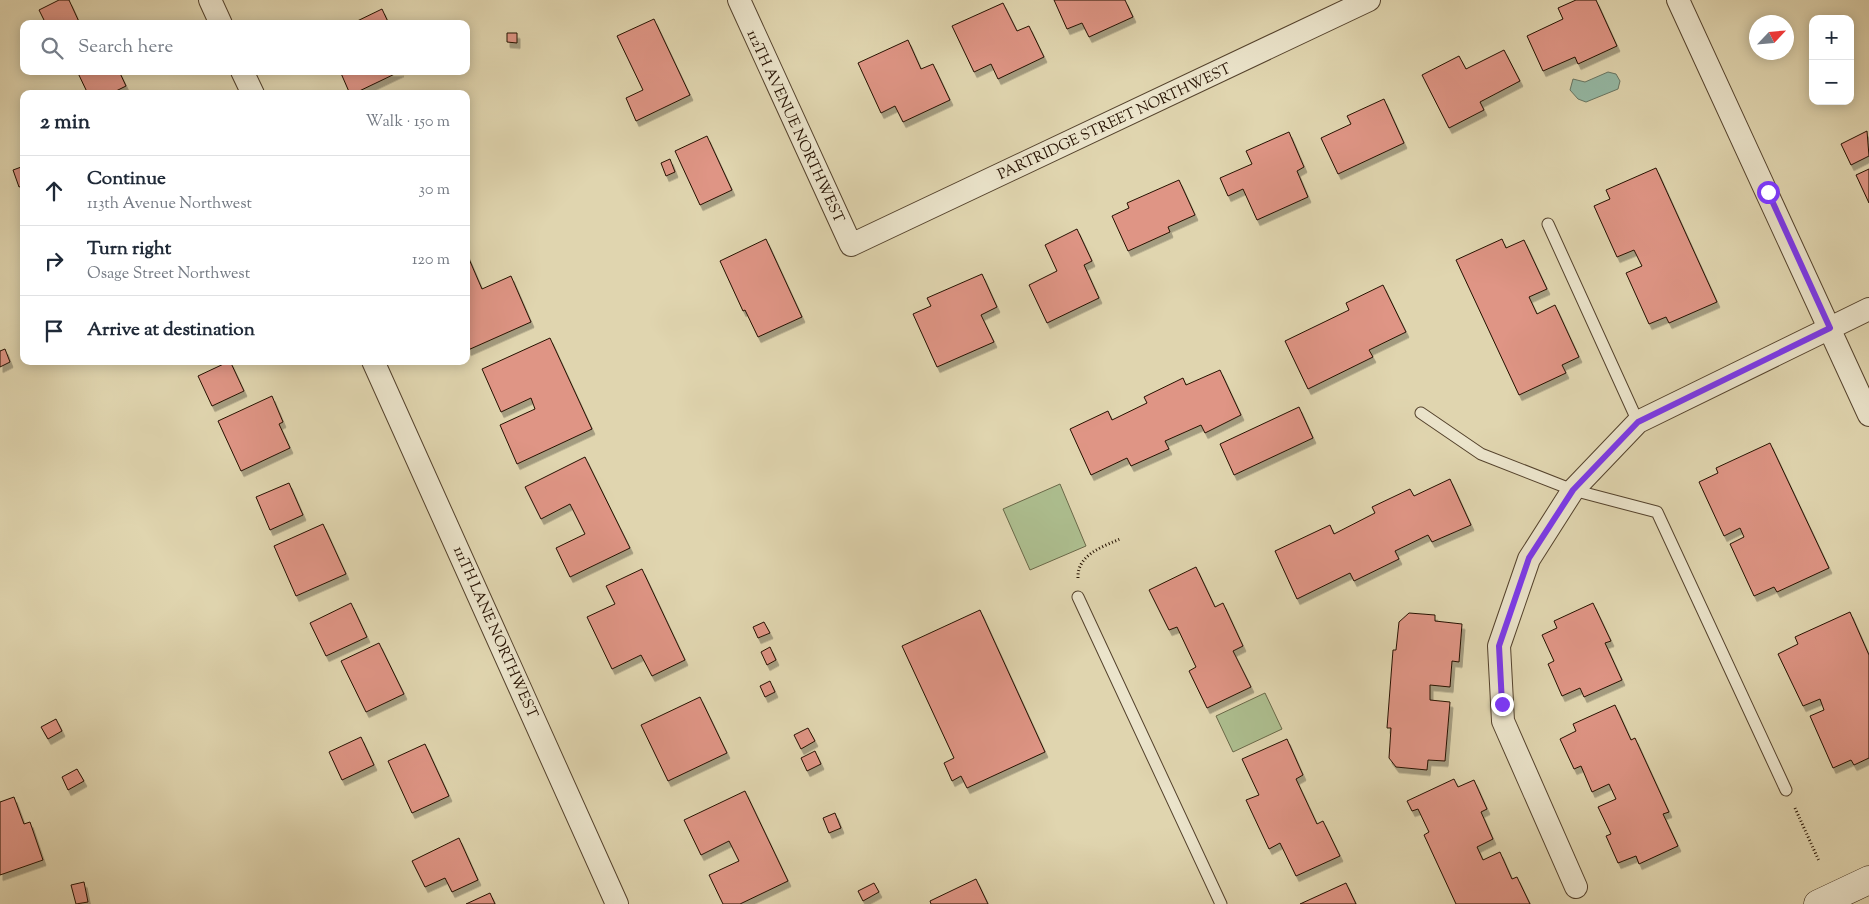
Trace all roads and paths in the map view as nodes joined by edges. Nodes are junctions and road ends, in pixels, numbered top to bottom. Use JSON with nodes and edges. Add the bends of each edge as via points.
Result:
{"nodes":[{"id":1,"x":210,"y":0,"type":"edge"},
{"id":2,"x":739,"y":0,"type":"edge"},
{"id":3,"x":1369,"y":0,"type":"edge"},
{"id":4,"x":1678,"y":0,"type":"edge"},
{"id":5,"x":219,"y":20,"type":"edge"},
{"id":6,"x":244,"y":75,"type":"edge"},
{"id":7,"x":251,"y":90,"type":"edge"},
{"id":8,"x":1548,"y":224,"type":"dead end"},
{"id":9,"x":858,"y":241,"type":"joint"},
{"id":10,"x":1869,"y":310,"type":"edge"},
{"id":11,"x":1830,"y":328,"type":"junction"},
{"id":12,"x":376,"y":365,"type":"edge"},
{"id":13,"x":1421,"y":413,"type":"dead end"},
{"id":14,"x":1869,"y":415,"type":"edge"},
{"id":15,"x":1638,"y":422,"type":"junction"},
{"id":16,"x":1573,"y":490,"type":"junction"},
{"id":17,"x":1120,"y":539,"type":"dead end"},
{"id":18,"x":1078,"y":597,"type":"joint"},
{"id":19,"x":1786,"y":790,"type":"joint"},
{"id":20,"x":1819,"y":861,"type":"dead end"},
{"id":21,"x":1869,"y":880,"type":"edge"},
{"id":22,"x":1576,"y":887,"type":"dead end"},
{"id":23,"x":617,"y":904,"type":"edge"},
{"id":24,"x":1221,"y":904,"type":"edge"},
{"id":25,"x":1818,"y":904,"type":"edge"}],
"edges":[{"from":1,"to":5,"type":"street"},
{"from":2,"to":9,"type":"street","name":"112TH AVENUE NORTHWEST","via":[[850,245]]},
{"from":3,"to":9,"type":"street","name":"PARTRIDGE STREET NORTHWEST"},
{"from":4,"to":11,"type":"street"},
{"from":6,"to":7,"type":"street"},
{"from":8,"to":15,"type":"lane"},
{"from":10,"to":11,"type":"street"},
{"from":11,"to":14,"type":"street"},
{"from":11,"to":15,"type":"street"},
{"from":12,"to":23,"type":"street","name":"111TH LANE NORTHWEST"},
{"from":13,"to":16,"type":"lane","via":[[1481,454]]},
{"from":15,"to":16,"type":"street"},
{"from":16,"to":19,"type":"lane","via":[[1657,512]]},
{"from":16,"to":22,"type":"street","via":[[1529,558],[1499,646],[1503,721]]},
{"from":17,"to":18,"type":"path","via":[[1089,554],[1078,570]]},
{"from":18,"to":24,"type":"lane"},
{"from":19,"to":20,"type":"path"},
{"from":21,"to":25,"type":"main road"}]}
